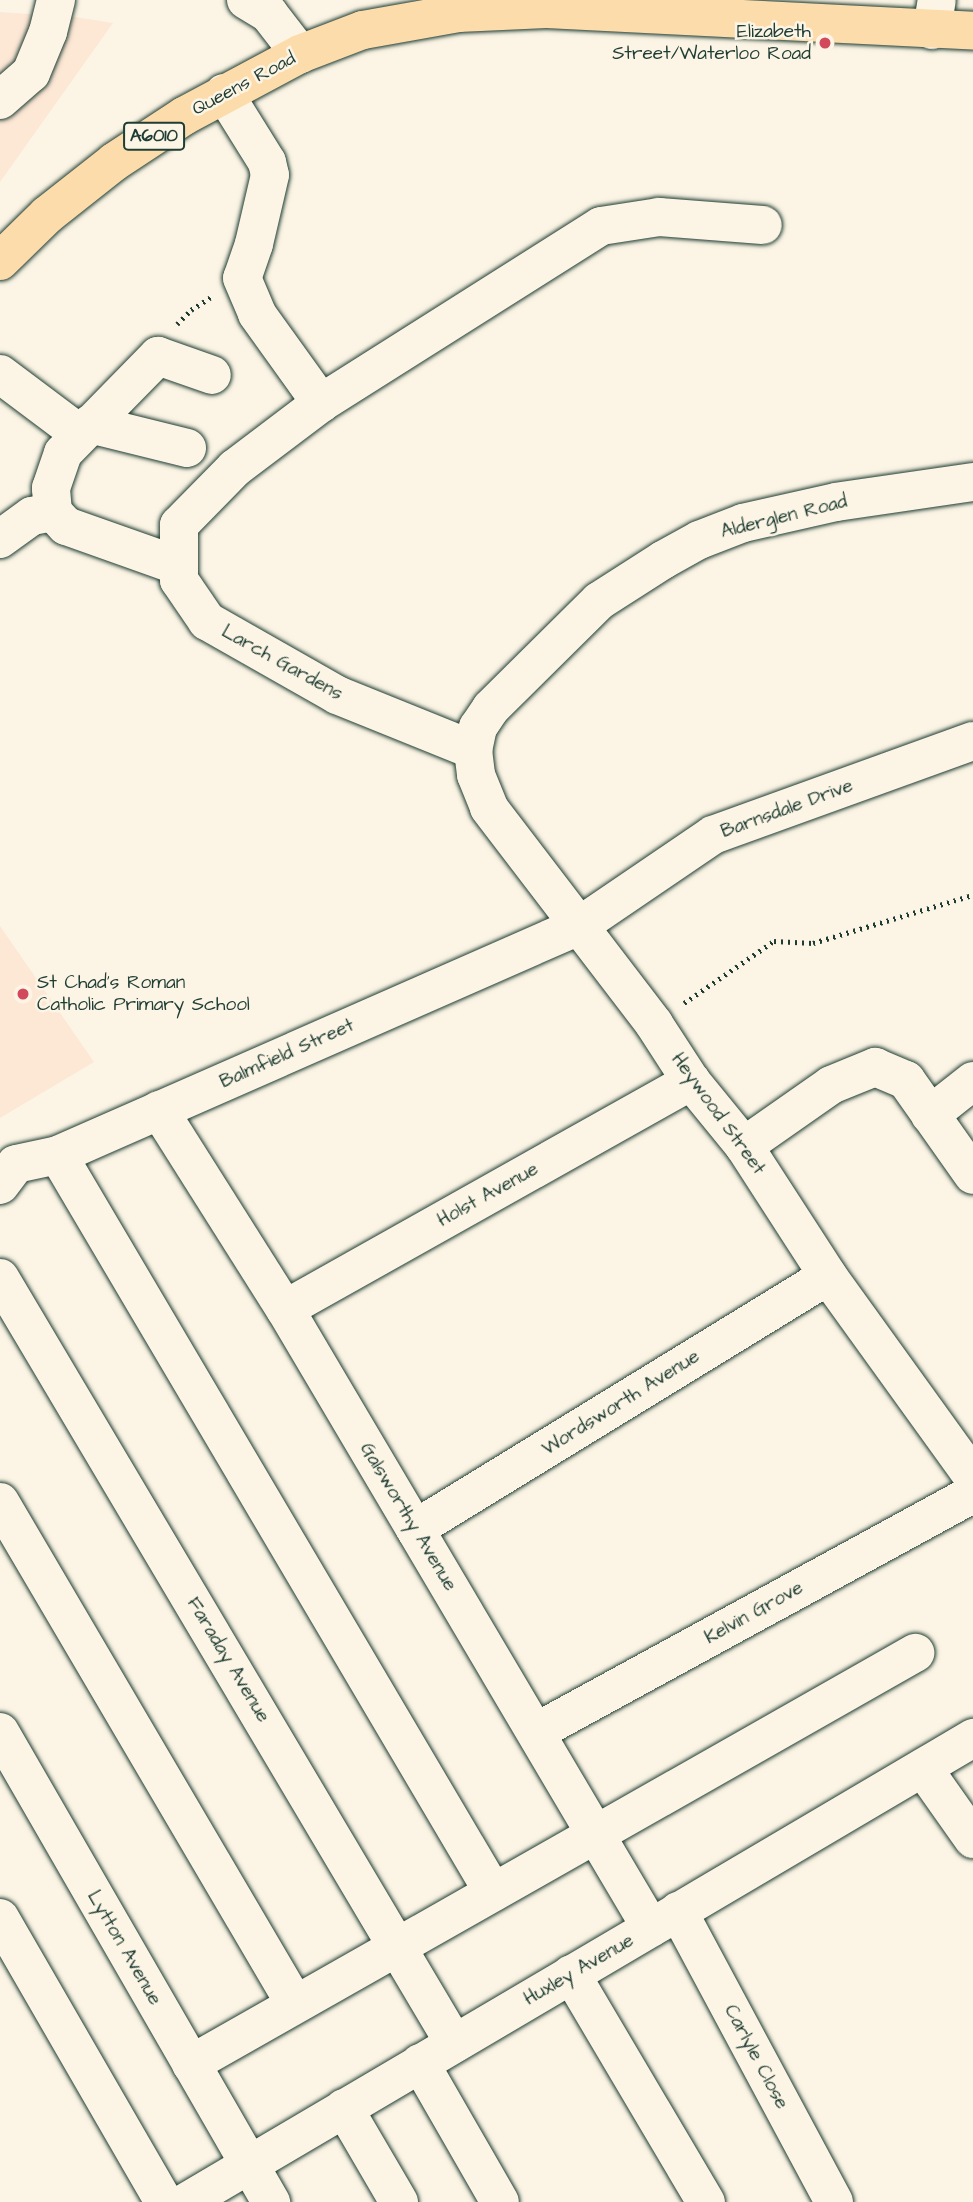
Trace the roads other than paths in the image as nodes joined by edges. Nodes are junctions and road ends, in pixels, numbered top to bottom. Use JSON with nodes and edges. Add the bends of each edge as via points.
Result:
{"nodes":[{"id":1,"x":56,"y":0,"type":"edge"},
{"id":2,"x":246,"y":0,"type":"edge"},
{"id":3,"x":934,"y":15,"type":"edge"},
{"id":4,"x":973,"y":32,"type":"edge"},
{"id":5,"x":313,"y":47,"type":"junction"},
{"id":6,"x":224,"y":93,"type":"junction"},
{"id":7,"x":0,"y":100,"type":"edge"},
{"id":8,"x":763,"y":225,"type":"dead end"},
{"id":9,"x":0,"y":261,"type":"edge"},
{"id":10,"x":0,"y":374,"type":"edge"},
{"id":11,"x":212,"y":375,"type":"dead end"},
{"id":12,"x":321,"y":403,"type":"junction"},
{"id":13,"x":85,"y":429,"type":"junction"},
{"id":14,"x":187,"y":448,"type":"dead end"},
{"id":15,"x":973,"y":482,"type":"edge"},
{"id":16,"x":53,"y":512,"type":"junction"},
{"id":17,"x":0,"y":539,"type":"edge"},
{"id":18,"x":179,"y":566,"type":"junction"},
{"id":19,"x":973,"y":741,"type":"edge"},
{"id":20,"x":473,"y":750,"type":"junction"},
{"id":21,"x":579,"y":926,"type":"junction"},
{"id":22,"x":691,"y":1081,"type":"junction"},
{"id":23,"x":973,"y":1081,"type":"edge"},
{"id":24,"x":159,"y":1110,"type":"junction"},
{"id":25,"x":930,"y":1115,"type":"junction"},
{"id":26,"x":744,"y":1146,"type":"junction"},
{"id":27,"x":58,"y":1155,"type":"junction"},
{"id":28,"x":973,"y":1175,"type":"edge"},
{"id":29,"x":0,"y":1185,"type":"edge"},
{"id":30,"x":828,"y":1276,"type":"junction"},
{"id":31,"x":0,"y":1278,"type":"edge"},
{"id":32,"x":285,"y":1309,"type":"junction"},
{"id":33,"x":973,"y":1477,"type":"edge"},
{"id":34,"x":973,"y":1494,"type":"edge"},
{"id":35,"x":0,"y":1502,"type":"edge"},
{"id":36,"x":415,"y":1529,"type":"junction"},
{"id":37,"x":915,"y":1653,"type":"dead end"},
{"id":38,"x":0,"y":1732,"type":"edge"},
{"id":39,"x":536,"y":1732,"type":"junction"},
{"id":40,"x":973,"y":1738,"type":"edge"},
{"id":41,"x":923,"y":1768,"type":"junction"},
{"id":42,"x":596,"y":1834,"type":"junction"},
{"id":43,"x":973,"y":1839,"type":"edge"},
{"id":44,"x":492,"y":1892,"type":"junction"},
{"id":45,"x":0,"y":1917,"type":"edge"},
{"id":46,"x":664,"y":1920,"type":"junction"},
{"id":47,"x":399,"y":1946,"type":"junction"},
{"id":48,"x":571,"y":1974,"type":"junction"},
{"id":49,"x":295,"y":2004,"type":"junction"},
{"id":50,"x":454,"y":2043,"type":"junction"},
{"id":51,"x":420,"y":2063,"type":"junction"},
{"id":52,"x":191,"y":2064,"type":"junction"},
{"id":53,"x":344,"y":2108,"type":"junction"},
{"id":54,"x":248,"y":2164,"type":"junction"},
{"id":55,"x":164,"y":2202,"type":"edge"},
{"id":56,"x":186,"y":2202,"type":"edge"},
{"id":57,"x":271,"y":2202,"type":"edge"},
{"id":58,"x":399,"y":2202,"type":"edge"},
{"id":59,"x":500,"y":2202,"type":"edge"},
{"id":60,"x":706,"y":2202,"type":"edge"},
{"id":61,"x":834,"y":2202,"type":"edge"}],
"edges":[{"from":1,"to":7,"type":"street","via":[[31,74]]},
{"from":2,"to":5,"type":"street"},
{"from":3,"to":4,"type":"highway","number":"A6010"},
{"from":3,"to":5,"type":"highway","number":"A6010","via":[[546,9],[458,13],[403,20]]},
{"from":5,"to":6,"type":"highway","name":"Queens Road","number":"A6010"},
{"from":6,"to":9,"type":"highway","name":"Queens Road","number":"A6010","via":[[114,162],[47,215]]},
{"from":6,"to":12,"type":"street","via":[[267,162],[270,175],[242,278],[257,314]]},
{"from":8,"to":12,"type":"street","name":"Larch Gardens","via":[[659,217],[601,226]]},
{"from":10,"to":13,"type":"street"},
{"from":11,"to":13,"type":"street","via":[[158,356]]},
{"from":12,"to":18,"type":"street","name":"Larch Gardens","via":[[234,468],[179,525]]},
{"from":13,"to":14,"type":"street"},
{"from":13,"to":16,"type":"street","via":[[63,453],[55,470],[50,501]]},
{"from":15,"to":20,"type":"street","name":"Alderglen Road","via":[[836,502],[743,523],[663,559],[599,601],[491,708],[478,727]]},
{"from":16,"to":17,"type":"street","via":[[32,516]]},
{"from":16,"to":18,"type":"street","via":[[66,526]]},
{"from":18,"to":20,"type":"street","name":"Larch Gardens","via":[[178,580],[207,621],[337,695]]},
{"from":19,"to":21,"type":"street","name":"Barnsdale Drive","via":[[713,835]]},
{"from":20,"to":21,"type":"street","name":"Heywood Street","via":[[476,775],[489,808]]},
{"from":21,"to":22,"type":"street","name":"Heywood Street"},
{"from":21,"to":24,"type":"street","name":"Balmfield Street"},
{"from":22,"to":26,"type":"street","name":"Heywood Street"},
{"from":22,"to":32,"type":"street","name":"Holst Avenue"},
{"from":23,"to":25,"type":"street"},
{"from":24,"to":27,"type":"street","name":"Balmfield Street"},
{"from":24,"to":32,"type":"street","name":"Galsworthy Avenue"},
{"from":25,"to":26,"type":"street","via":[[906,1080],[875,1067],[831,1084]]},
{"from":25,"to":28,"type":"street"},
{"from":26,"to":30,"type":"street","name":"Heywood Street"},
{"from":27,"to":29,"type":"street","name":"Balmfield Street","via":[[16,1164]]},
{"from":27,"to":44,"type":"street"},
{"from":30,"to":33,"type":"street","name":"Heywood Street"},
{"from":30,"to":36,"type":"street","name":"Wordsworth Avenue"},
{"from":31,"to":47,"type":"street","name":"Faraday Avenue"},
{"from":32,"to":36,"type":"street","name":"Galsworthy Avenue"},
{"from":34,"to":39,"type":"street","name":"Kelvin Grove"},
{"from":35,"to":49,"type":"street"},
{"from":36,"to":39,"type":"street","name":"Galsworthy Avenue"},
{"from":37,"to":42,"type":"street"},
{"from":38,"to":52,"type":"street","name":"Lytton Avenue"},
{"from":39,"to":42,"type":"street","name":"Galsworthy Avenue"},
{"from":40,"to":41,"type":"street","name":"Huxley Avenue"},
{"from":41,"to":43,"type":"street"},
{"from":41,"to":46,"type":"street","name":"Huxley Avenue"},
{"from":42,"to":44,"type":"street"},
{"from":42,"to":46,"type":"street","name":"Galsworthy Avenue"},
{"from":44,"to":47,"type":"street"},
{"from":45,"to":55,"type":"street"},
{"from":46,"to":48,"type":"street","name":"Huxley Avenue"},
{"from":46,"to":61,"type":"street","name":"Carlyle Close"},
{"from":47,"to":49,"type":"street"},
{"from":47,"to":50,"type":"street","name":"Faraday Avenue"},
{"from":48,"to":50,"type":"street","name":"Huxley Avenue"},
{"from":48,"to":60,"type":"street"},
{"from":49,"to":52,"type":"street"},
{"from":50,"to":51,"type":"street","name":"Huxley Avenue"},
{"from":51,"to":53,"type":"street","name":"Huxley Avenue"},
{"from":51,"to":59,"type":"street"},
{"from":52,"to":54,"type":"street","name":"Lytton Avenue"},
{"from":53,"to":54,"type":"street","name":"Huxley Avenue"},
{"from":53,"to":58,"type":"street"},
{"from":54,"to":56,"type":"street","name":"Huxley Avenue"},
{"from":54,"to":57,"type":"street","name":"Lytton Avenue"}]}
